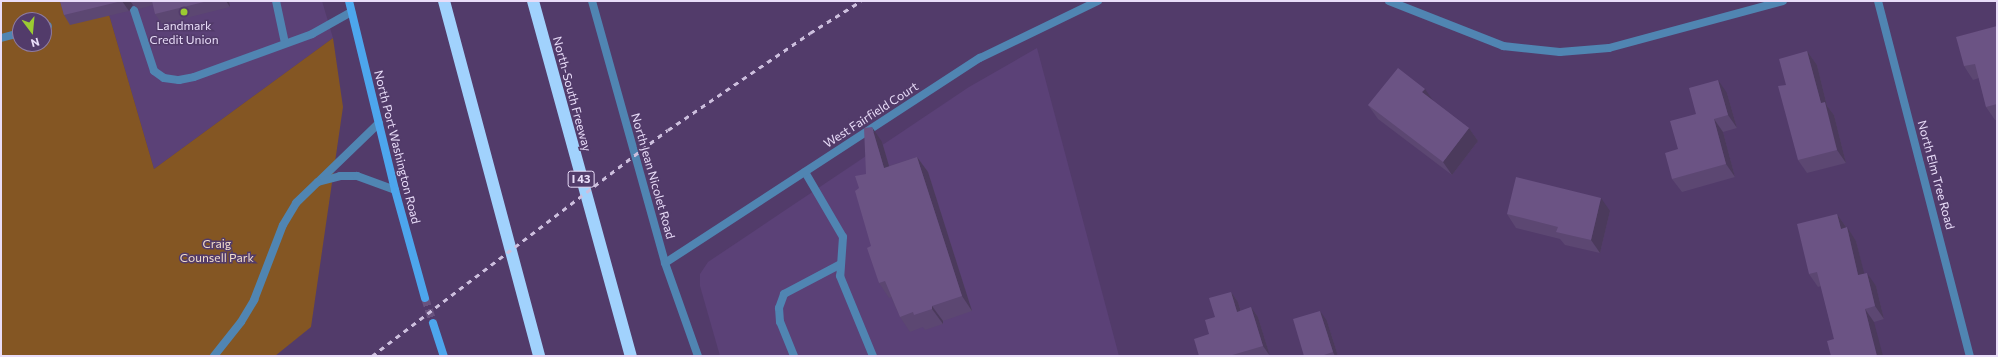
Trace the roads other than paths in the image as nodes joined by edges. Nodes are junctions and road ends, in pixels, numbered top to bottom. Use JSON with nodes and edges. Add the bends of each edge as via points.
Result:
{"nodes":[{"id":1,"x":276,"y":1,"type":"edge"},
{"id":2,"x":348,"y":1,"type":"edge"},
{"id":3,"x":444,"y":1,"type":"edge"},
{"id":4,"x":533,"y":1,"type":"edge"},
{"id":5,"x":592,"y":1,"type":"edge"},
{"id":6,"x":1098,"y":1,"type":"edge"},
{"id":7,"x":1389,"y":1,"type":"edge"},
{"id":8,"x":1783,"y":1,"type":"edge"},
{"id":9,"x":1878,"y":1,"type":"edge"},
{"id":10,"x":134,"y":10,"type":"dead end"},
{"id":11,"x":351,"y":12,"type":"junction"},
{"id":12,"x":12,"y":36,"type":"edge"},
{"id":13,"x":1,"y":38,"type":"edge"},
{"id":14,"x":285,"y":43,"type":"junction"},
{"id":15,"x":379,"y":123,"type":"junction"},
{"id":16,"x":805,"y":172,"type":"junction"},
{"id":17,"x":318,"y":182,"type":"junction"},
{"id":18,"x":395,"y":190,"type":"junction"},
{"id":19,"x":665,"y":263,"type":"junction"},
{"id":20,"x":841,"y":264,"type":"junction"},
{"id":21,"x":425,"y":298,"type":"tunnel mouth"},
{"id":22,"x":433,"y":323,"type":"tunnel mouth"},
{"id":23,"x":214,"y":356,"type":"edge"},
{"id":24,"x":444,"y":356,"type":"edge"},
{"id":25,"x":540,"y":356,"type":"edge"},
{"id":26,"x":631,"y":356,"type":"edge"},
{"id":27,"x":698,"y":356,"type":"edge"},
{"id":28,"x":794,"y":356,"type":"edge"},
{"id":29,"x":873,"y":356,"type":"edge"},
{"id":30,"x":1970,"y":356,"type":"edge"}],
"edges":[{"from":1,"to":14,"type":"street"},
{"from":2,"to":11,"type":"main road","name":"North Port Washington Road"},
{"from":3,"to":25,"type":"highway"},
{"from":4,"to":26,"type":"highway","name":"North-South Freeway","number":"I 43"},
{"from":5,"to":19,"type":"street","name":"North Jean Nicolet Road"},
{"from":6,"to":16,"type":"street","name":"West Fairfield Court","via":[[980,58]]},
{"from":7,"to":8,"type":"street","via":[[1503,46],[1560,52],[1609,48]]},
{"from":9,"to":30,"type":"street","name":"North Elm Tree Road"},
{"from":10,"to":14,"type":"street","via":[[154,71],[164,78],[179,80],[194,77]]},
{"from":11,"to":14,"type":"street","via":[[312,34]]},
{"from":11,"to":15,"type":"main road","name":"North Port Washington Road"},
{"from":12,"to":13,"type":"street"},
{"from":15,"to":17,"type":"street"},
{"from":15,"to":18,"type":"main road","name":"North Port Washington Road"},
{"from":16,"to":19,"type":"street","name":"West Fairfield Court"},
{"from":16,"to":20,"type":"street","via":[[843,237]]},
{"from":17,"to":18,"type":"street","via":[[340,176],[357,176]]},
{"from":17,"to":23,"type":"street","via":[[296,203],[283,225],[254,300],[241,322]]},
{"from":18,"to":21,"type":"main road","name":"North Port Washington Road"},
{"from":19,"to":27,"type":"street","name":"North Jean Nicolet Road"},
{"from":20,"to":28,"type":"street","via":[[784,294],[779,308],[780,322]]},
{"from":20,"to":29,"type":"street","via":[[840,276]]},
{"from":22,"to":24,"type":"main road"}]}
